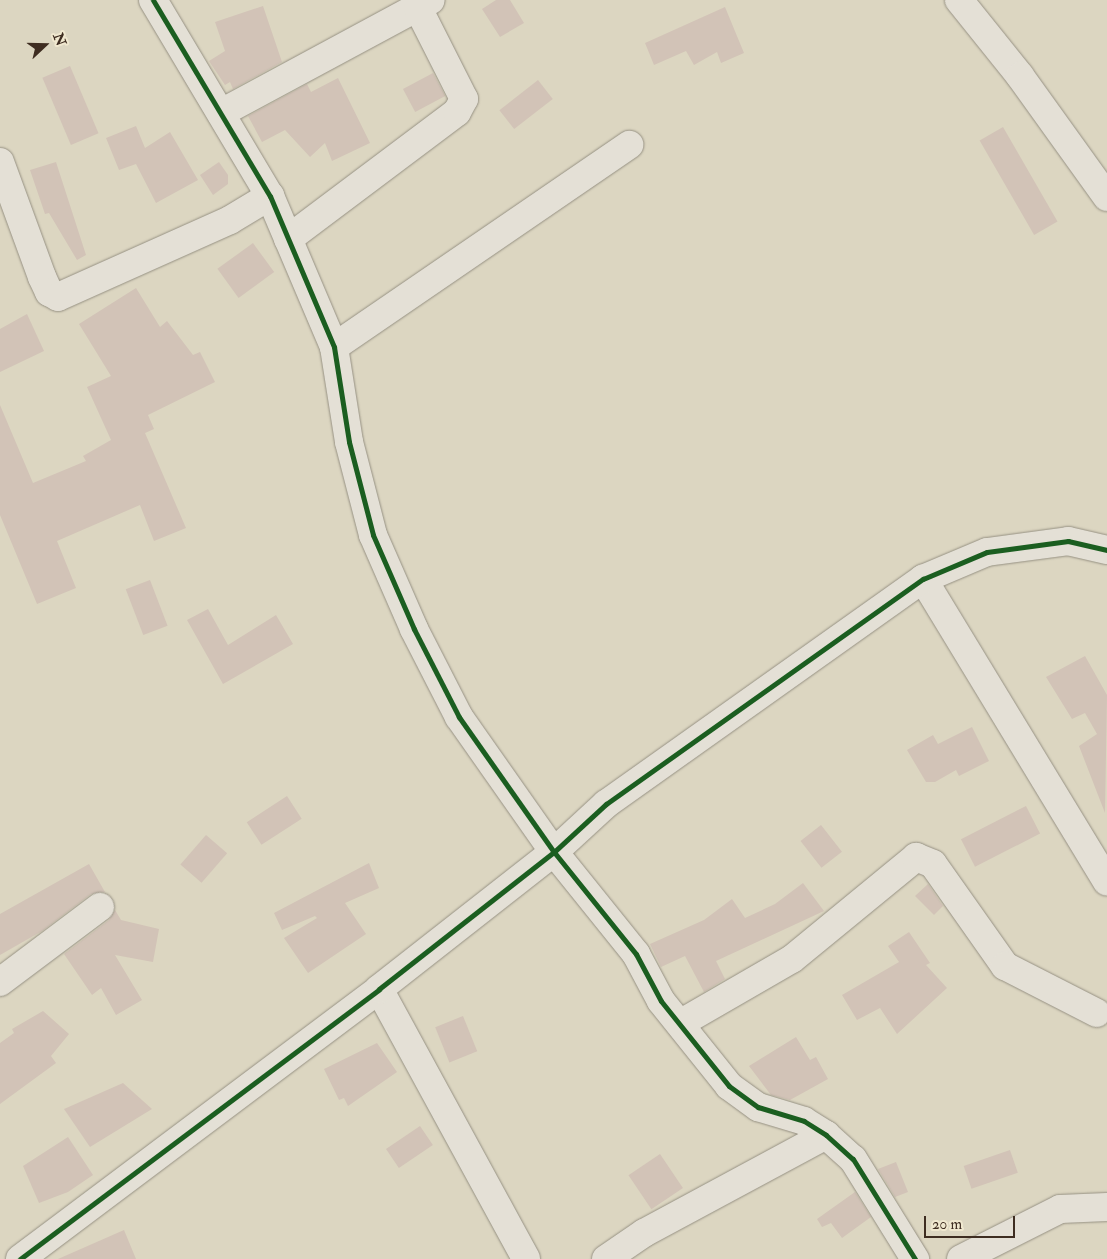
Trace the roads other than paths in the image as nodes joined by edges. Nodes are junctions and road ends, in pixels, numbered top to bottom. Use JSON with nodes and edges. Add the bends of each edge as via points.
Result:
{"nodes":[{"id":1,"x":153,"y":0,"type":"edge"},
{"id":2,"x":959,"y":0,"type":"edge"},
{"id":3,"x":424,"y":4,"type":"edge"},
{"id":4,"x":221,"y":113,"type":"junction"},
{"id":5,"x":629,"y":145,"type":"dead end"},
{"id":6,"x":0,"y":162,"type":"edge"},
{"id":7,"x":270,"y":196,"type":"junction"},
{"id":8,"x":1107,"y":197,"type":"edge"},
{"id":9,"x":288,"y":239,"type":"junction"},
{"id":10,"x":334,"y":347,"type":"junction"},
{"id":11,"x":1107,"y":550,"type":"edge"},
{"id":12,"x":923,"y":579,"type":"junction"},
{"id":13,"x":554,"y":852,"type":"junction"},
{"id":14,"x":1107,"y":882,"type":"edge"},
{"id":15,"x":100,"y":907,"type":"dead end"},
{"id":16,"x":0,"y":982,"type":"edge"},
{"id":17,"x":379,"y":989,"type":"junction"},
{"id":18,"x":1097,"y":1013,"type":"dead end"},
{"id":19,"x":681,"y":1023,"type":"junction"},
{"id":20,"x":826,"y":1135,"type":"junction"},
{"id":21,"x":1107,"y":1207,"type":"edge"},
{"id":22,"x":20,"y":1259,"type":"edge"},
{"id":23,"x":526,"y":1259,"type":"edge"},
{"id":24,"x":606,"y":1259,"type":"edge"},
{"id":25,"x":915,"y":1259,"type":"edge"},
{"id":26,"x":961,"y":1259,"type":"edge"}],
"edges":[{"from":1,"to":4,"type":"street"},
{"from":2,"to":8,"type":"street","via":[[1020,76]]},
{"from":3,"to":4,"type":"street"},
{"from":3,"to":9,"type":"street","via":[[464,100],[457,112]]},
{"from":4,"to":7,"type":"street"},
{"from":5,"to":10,"type":"street"},
{"from":6,"to":7,"type":"street","via":[[42,277],[49,292],[58,297],[230,220]]},
{"from":7,"to":9,"type":"street"},
{"from":9,"to":10,"type":"street"},
{"from":10,"to":13,"type":"street","via":[[349,442],[373,534],[414,629],[459,717]]},
{"from":11,"to":12,"type":"street","via":[[1068,541],[987,552]]},
{"from":12,"to":13,"type":"street","via":[[606,804]]},
{"from":12,"to":14,"type":"street"},
{"from":13,"to":17,"type":"street"},
{"from":13,"to":19,"type":"street","via":[[636,954],[661,1001]]},
{"from":15,"to":16,"type":"street"},
{"from":17,"to":22,"type":"street"},
{"from":17,"to":23,"type":"street"},
{"from":18,"to":19,"type":"street","via":[[1005,966],[933,864],[916,857],[792,960]]},
{"from":19,"to":20,"type":"street","via":[[729,1086],[758,1107],[804,1121]]},
{"from":20,"to":24,"type":"street","via":[[644,1233]]},
{"from":20,"to":25,"type":"street","via":[[853,1159]]},
{"from":21,"to":26,"type":"street","via":[[1060,1209]]}]}
